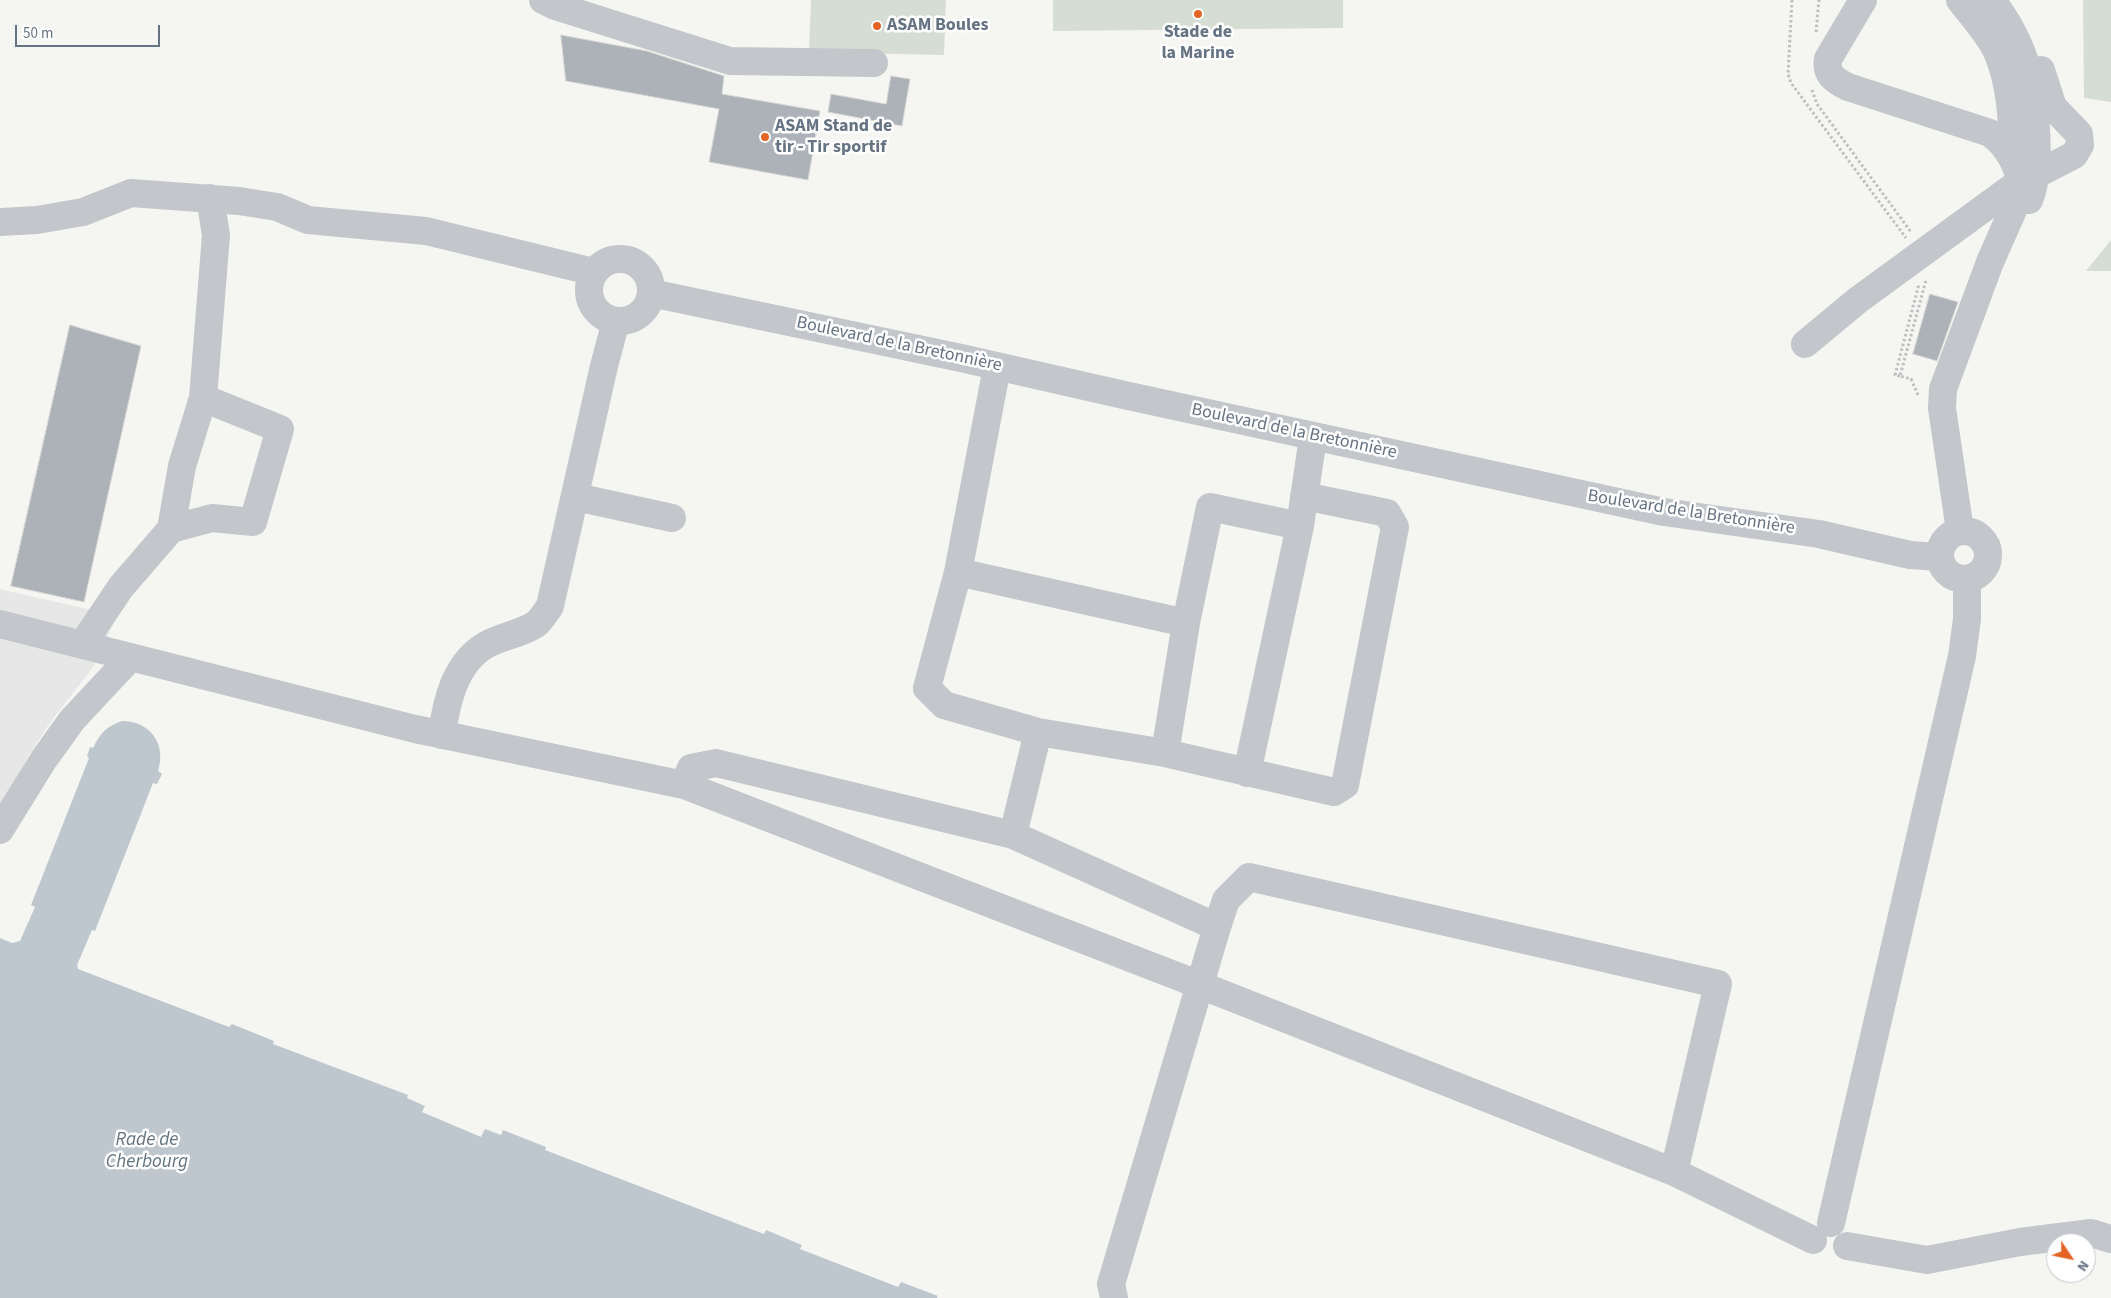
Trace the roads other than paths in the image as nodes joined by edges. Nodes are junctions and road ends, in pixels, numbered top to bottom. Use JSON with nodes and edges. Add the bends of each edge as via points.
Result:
{"nodes":[{"id":1,"x":543,"y":0,"type":"edge"},
{"id":2,"x":1863,"y":0,"type":"edge"},
{"id":3,"x":1960,"y":0,"type":"edge"},
{"id":4,"x":1991,"y":0,"type":"edge"},
{"id":5,"x":2007,"y":0,"type":"edge"},
{"id":6,"x":874,"y":63,"type":"dead end"},
{"id":7,"x":2023,"y":172,"type":"junction"},
{"id":8,"x":210,"y":198,"type":"junction"},
{"id":9,"x":0,"y":222,"type":"edge"},
{"id":10,"x":594,"y":272,"type":"junction"},
{"id":11,"x":651,"y":293,"type":"junction"},
{"id":12,"x":616,"y":321,"type":"junction"},
{"id":13,"x":1804,"y":344,"type":"dead end"},
{"id":14,"x":997,"y":367,"type":"junction"},
{"id":15,"x":203,"y":398,"type":"junction"},
{"id":16,"x":1313,"y":437,"type":"junction"},
{"id":17,"x":1304,"y":496,"type":"junction"},
{"id":18,"x":576,"y":497,"type":"junction"},
{"id":19,"x":672,"y":518,"type":"dead end"},
{"id":20,"x":1300,"y":526,"type":"junction"},
{"id":21,"x":171,"y":529,"type":"junction"},
{"id":22,"x":1965,"y":531,"type":"junction"},
{"id":23,"x":1940,"y":558,"type":"junction"},
{"id":24,"x":958,"y":572,"type":"junction"},
{"id":25,"x":1966,"y":579,"type":"junction"},
{"id":26,"x":1186,"y":623,"type":"junction"},
{"id":27,"x":0,"y":624,"type":"edge"},
{"id":28,"x":82,"y":645,"type":"junction"},
{"id":29,"x":130,"y":658,"type":"junction"},
{"id":30,"x":1038,"y":732,"type":"junction"},
{"id":31,"x":442,"y":735,"type":"junction"},
{"id":32,"x":1165,"y":753,"type":"junction"},
{"id":33,"x":1247,"y":773,"type":"junction"},
{"id":34,"x":684,"y":785,"type":"junction"},
{"id":35,"x":0,"y":830,"type":"edge"},
{"id":36,"x":1013,"y":834,"type":"junction"},
{"id":37,"x":1217,"y":927,"type":"junction"},
{"id":38,"x":1200,"y":985,"type":"junction"},
{"id":39,"x":1674,"y":1172,"type":"junction"},
{"id":40,"x":1822,"y":1232,"type":"junction"},
{"id":41,"x":2111,"y":1239,"type":"edge"},
{"id":42,"x":1114,"y":1298,"type":"edge"}],
"edges":[{"from":1,"to":6,"type":"lane","via":[[730,61]]},
{"from":2,"to":7,"type":"lane","via":[[1831,53],[1826,67],[1830,75],[1848,87],[1990,133]]},
{"from":3,"to":7,"type":"lane","via":[[1998,53]]},
{"from":4,"to":7,"type":"lane","via":[[2019,46],[2030,82],[2037,139]]},
{"from":5,"to":7,"type":"lane","via":[[2039,64],[2053,108],[2079,134],[2080,146],[2074,155]]},
{"from":7,"to":13,"type":"lane","via":[[1920,257],[1858,300]]},
{"from":7,"to":22,"type":"lane","via":[[2021,192],[1990,262],[1943,389],[1942,408]]},
{"from":7,"to":22,"type":"lane","via":[[2034,188],[1996,275],[1952,395]]},
{"from":8,"to":9,"type":"lane","via":[[132,193],[83,212]]},
{"from":8,"to":10,"type":"lane","via":[[278,207],[308,220],[426,231]]},
{"from":8,"to":15,"type":"lane","via":[[216,235]]},
{"from":10,"to":11,"type":"lane","via":[[611,260],[632,260],[647,274]]},
{"from":10,"to":12,"type":"lane","via":[[588,292],[591,303],[597,312]]},
{"from":11,"to":12,"type":"lane","via":[[649,302],[636,317]]},
{"from":11,"to":14,"type":"lane","name":"Boulevard de la Bretonnière"},
{"from":12,"to":18,"type":"lane"},
{"from":14,"to":16,"type":"lane","name":"Boulevard de la Bretonnière"},
{"from":14,"to":24,"type":"lane"},
{"from":15,"to":21,"type":"lane","via":[[182,466]]},
{"from":15,"to":21,"type":"lane","via":[[280,429],[253,522],[212,518]]},
{"from":16,"to":17,"type":"lane"},
{"from":16,"to":23,"type":"lane","name":"Boulevard de la Bretonnière","via":[[1664,512],[1819,534],[1910,555]]},
{"from":17,"to":20,"type":"lane"},
{"from":17,"to":33,"type":"lane","via":[[1387,513],[1395,527],[1345,785],[1334,792]]},
{"from":18,"to":19,"type":"lane"},
{"from":18,"to":31,"type":"lane","via":[[550,606],[537,623],[486,645],[468,659],[453,686]]},
{"from":20,"to":26,"type":"lane","via":[[1210,507]]},
{"from":20,"to":33,"type":"lane"},
{"from":21,"to":28,"type":"lane","via":[[122,587]]},
{"from":22,"to":23,"type":"lane","via":[[1946,538],[1941,545]]},
{"from":22,"to":25,"type":"lane","via":[[1982,538],[1988,553],[1984,569]]},
{"from":23,"to":25,"type":"lane","via":[[1948,574]]},
{"from":24,"to":26,"type":"lane"},
{"from":24,"to":30,"type":"lane","via":[[927,688],[944,705]]},
{"from":25,"to":40,"type":"lane","via":[[1967,618],[1962,656]]},
{"from":26,"to":32,"type":"lane"},
{"from":27,"to":28,"type":"lane"},
{"from":28,"to":29,"type":"lane"},
{"from":29,"to":31,"type":"lane"},
{"from":29,"to":35,"type":"lane","via":[[72,720]]},
{"from":30,"to":32,"type":"lane"},
{"from":30,"to":36,"type":"lane"},
{"from":31,"to":34,"type":"lane"},
{"from":32,"to":33,"type":"lane"},
{"from":34,"to":36,"type":"lane","via":[[691,768],[716,763]]},
{"from":34,"to":38,"type":"lane"},
{"from":36,"to":37,"type":"lane"},
{"from":37,"to":38,"type":"lane"},
{"from":37,"to":39,"type":"lane","via":[[1226,900],[1249,877],[1718,984]]},
{"from":38,"to":39,"type":"lane"},
{"from":38,"to":42,"type":"lane","via":[[1111,1284]]},
{"from":39,"to":40,"type":"lane"},
{"from":40,"to":41,"type":"lane","via":[[1840,1227],[1847,1235],[1847,1246],[1927,1260],[2020,1242],[2090,1233]]}]}
